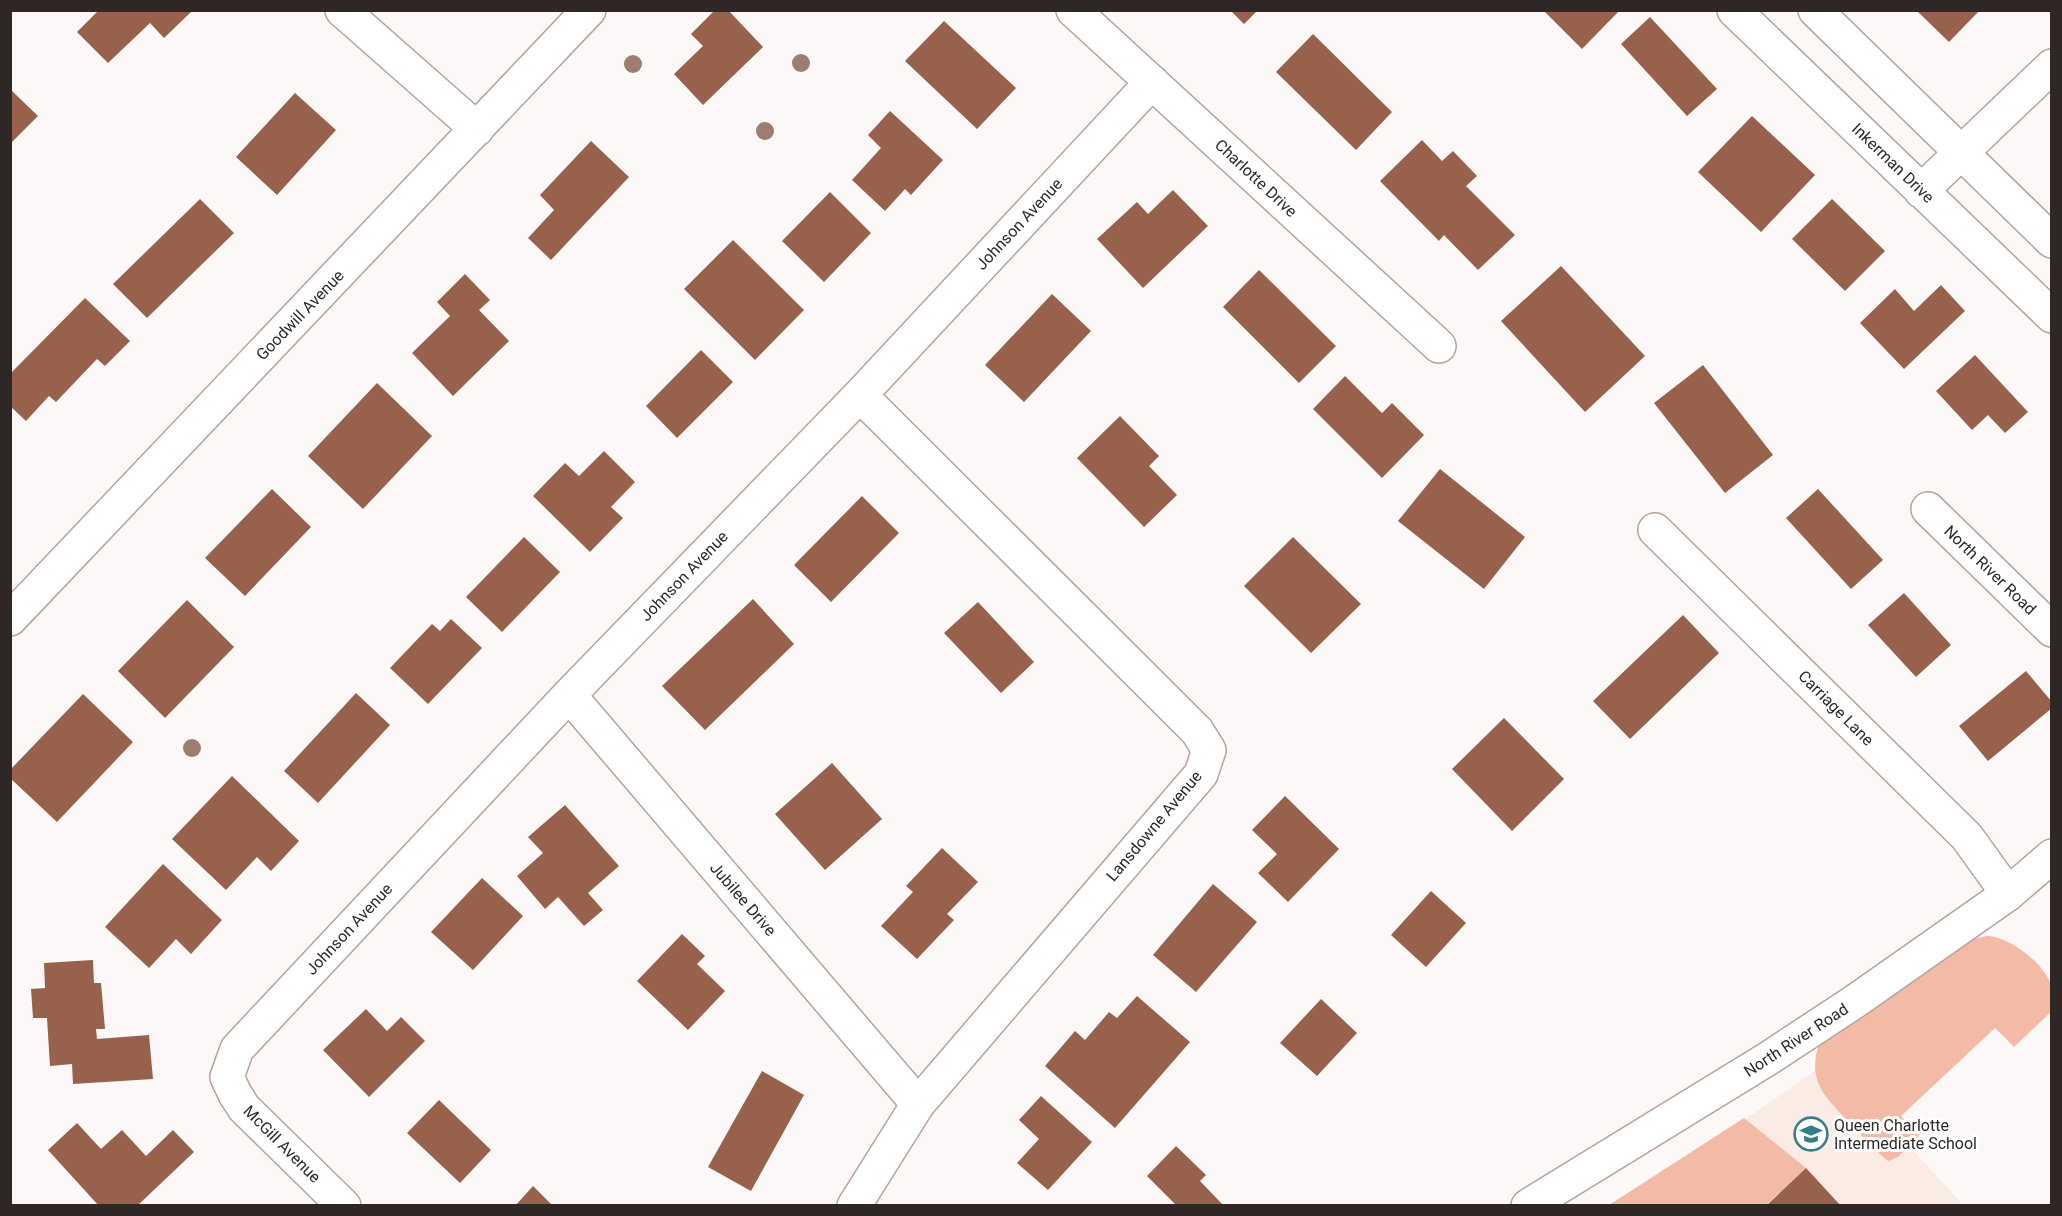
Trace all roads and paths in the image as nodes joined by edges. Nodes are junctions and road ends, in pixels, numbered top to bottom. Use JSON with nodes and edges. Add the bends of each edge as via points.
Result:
{"nodes":[{"id":1,"x":342,"y":10,"type":"edge"},
{"id":2,"x":589,"y":10,"type":"edge"},
{"id":3,"x":1073,"y":10,"type":"edge"},
{"id":4,"x":1734,"y":10,"type":"edge"},
{"id":5,"x":1815,"y":10,"type":"edge"},
{"id":6,"x":2052,"y":66,"type":"edge"},
{"id":7,"x":1152,"y":82,"type":"junction"},
{"id":8,"x":477,"y":129,"type":"junction"},
{"id":9,"x":1961,"y":152,"type":"junction"},
{"id":10,"x":1922,"y":191,"type":"junction"},
{"id":11,"x":2052,"y":241,"type":"edge"},
{"id":12,"x":2052,"y":316,"type":"edge"},
{"id":13,"x":1439,"y":346,"type":"dead end"},
{"id":14,"x":860,"y":395,"type":"junction"},
{"id":15,"x":1928,"y":509,"type":"dead end"},
{"id":16,"x":1655,"y":530,"type":"dead end"},
{"id":17,"x":10,"y":619,"type":"edge"},
{"id":18,"x":2052,"y":630,"type":"edge"},
{"id":19,"x":569,"y":695,"type":"junction"},
{"id":20,"x":2052,"y":856,"type":"edge"},
{"id":21,"x":2008,"y":894,"type":"junction"},
{"id":22,"x":227,"y":1077,"type":"joint"},
{"id":23,"x":918,"y":1104,"type":"junction"},
{"id":24,"x":344,"y":1206,"type":"edge"},
{"id":25,"x":854,"y":1206,"type":"edge"},
{"id":26,"x":1528,"y":1206,"type":"edge"}],
"edges":[{"from":1,"to":8,"type":"street"},
{"from":2,"to":8,"type":"street","name":"Goodwill Avenue"},
{"from":3,"to":7,"type":"street","name":"Charlotte Drive"},
{"from":4,"to":10,"type":"street","name":"Inkerman Drive"},
{"from":5,"to":9,"type":"street"},
{"from":6,"to":9,"type":"street"},
{"from":7,"to":13,"type":"street","name":"Charlotte Drive"},
{"from":7,"to":14,"type":"street","name":"Johnson Avenue"},
{"from":8,"to":17,"type":"street","name":"Goodwill Avenue"},
{"from":9,"to":10,"type":"street"},
{"from":9,"to":11,"type":"street"},
{"from":10,"to":12,"type":"street","name":"Inkerman Drive"},
{"from":14,"to":19,"type":"street","name":"Johnson Avenue"},
{"from":14,"to":23,"type":"street","name":"Lansdowne Avenue","via":[[1197,731],[1209,750],[1201,774]]},
{"from":15,"to":18,"type":"street","name":"North River Road"},
{"from":16,"to":21,"type":"street","name":"Carriage Lane","via":[[1967,837]]},
{"from":19,"to":22,"type":"street","name":"Johnson Avenue","via":[[237,1049]]},
{"from":19,"to":23,"type":"street","name":"Jubilee Drive"},
{"from":20,"to":21,"type":"street","name":"North River Road"},
{"from":21,"to":26,"type":"street","name":"North River Road","via":[[1769,1058]]},
{"from":22,"to":24,"type":"street","name":"McGill Avenue","via":[[244,1108]]},
{"from":23,"to":25,"type":"street","name":"Lansdowne Avenue"}]}
